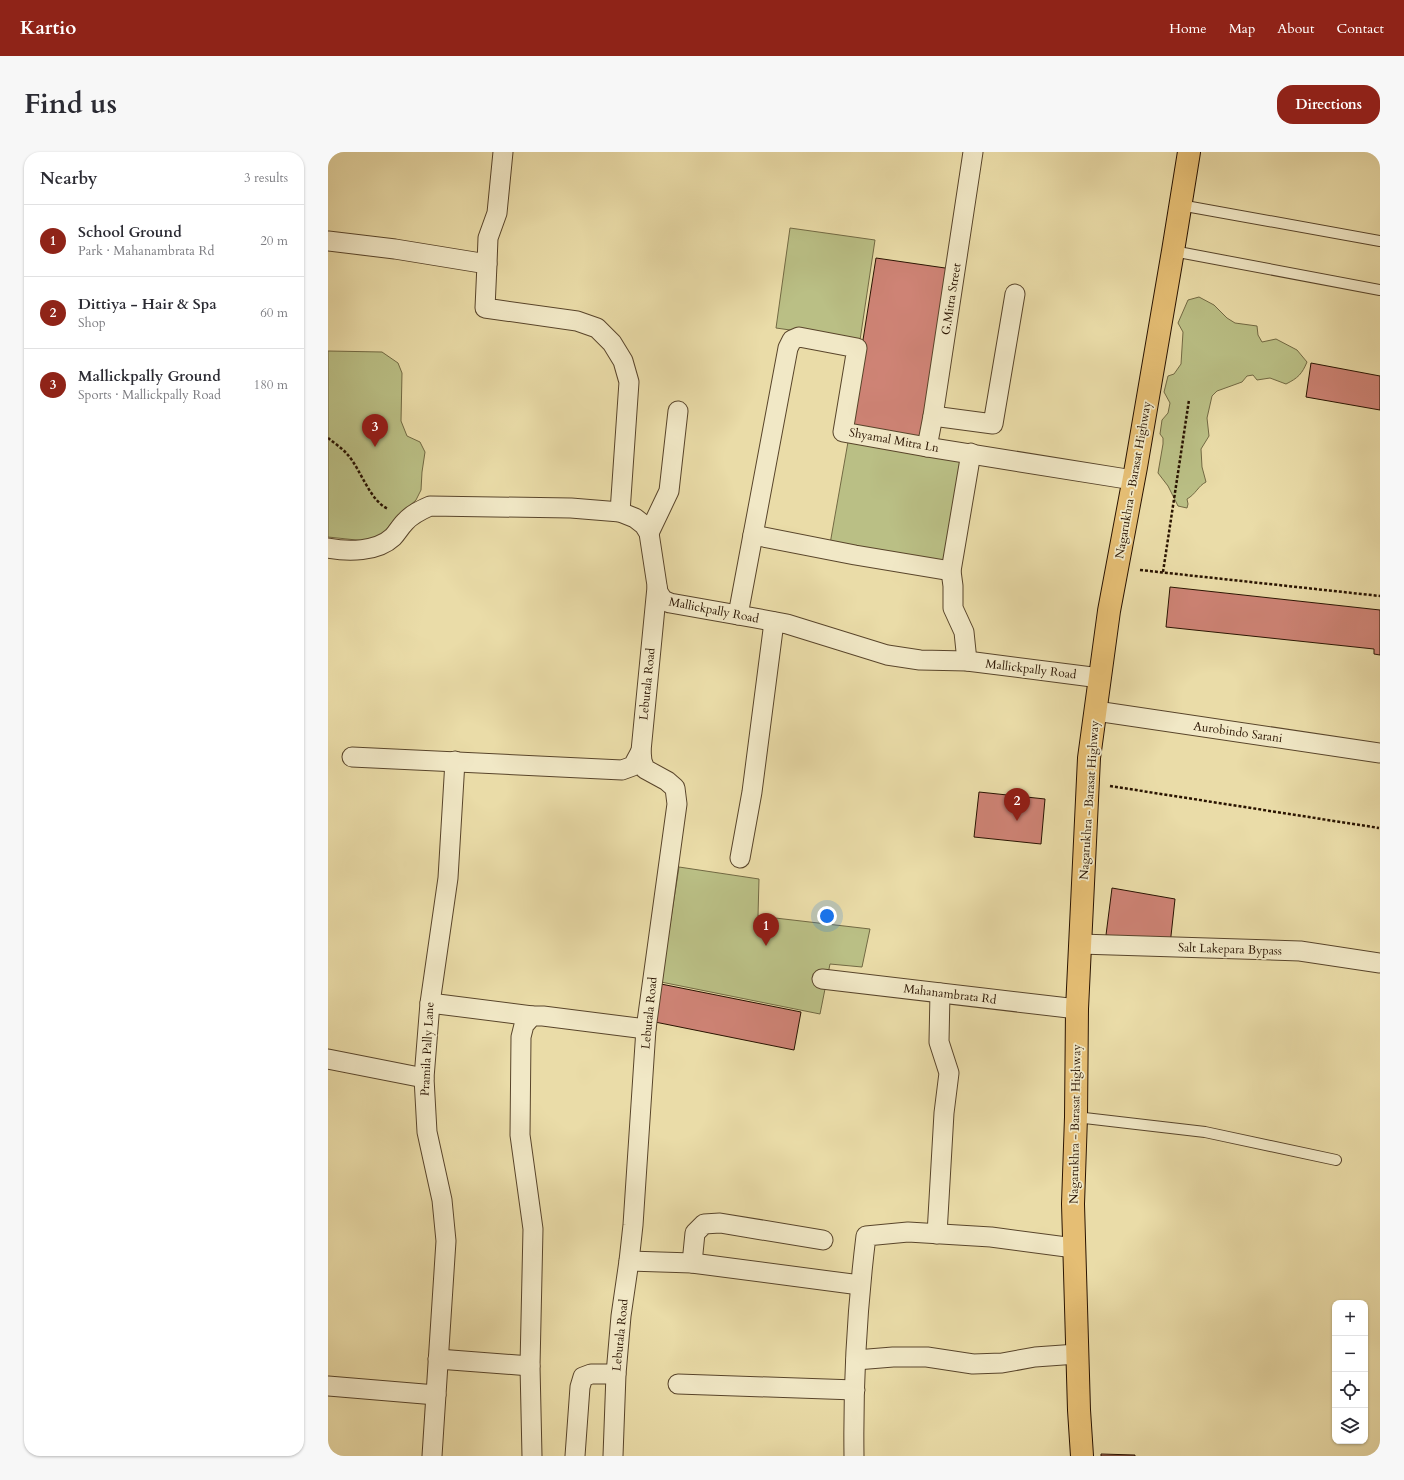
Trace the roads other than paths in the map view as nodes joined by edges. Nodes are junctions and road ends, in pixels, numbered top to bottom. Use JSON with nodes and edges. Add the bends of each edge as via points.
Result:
{"nodes":[{"id":1,"x":503,"y":152,"type":"edge"},
{"id":2,"x":974,"y":152,"type":"edge"},
{"id":3,"x":1188,"y":152,"type":"edge"},
{"id":4,"x":1180,"y":205,"type":"junction"},
{"id":5,"x":328,"y":241,"type":"edge"},
{"id":6,"x":1380,"y":241,"type":"edge"},
{"id":7,"x":1173,"y":251,"type":"junction"},
{"id":8,"x":487,"y":264,"type":"junction"},
{"id":9,"x":1380,"y":290,"type":"edge"},
{"id":10,"x":1015,"y":294,"type":"dead end"},
{"id":11,"x":678,"y":411,"type":"dead end"},
{"id":12,"x":933,"y":416,"type":"junction"},
{"id":13,"x":927,"y":447,"type":"junction"},
{"id":14,"x":971,"y":453,"type":"junction"},
{"id":15,"x":1133,"y":480,"type":"junction"},
{"id":16,"x":620,"y":512,"type":"junction"},
{"id":17,"x":649,"y":533,"type":"junction"},
{"id":18,"x":753,"y":535,"type":"junction"},
{"id":19,"x":328,"y":548,"type":"edge"},
{"id":20,"x":951,"y":571,"type":"junction"},
{"id":21,"x":657,"y":587,"type":"junction"},
{"id":22,"x":738,"y":614,"type":"junction"},
{"id":23,"x":774,"y":622,"type":"junction"},
{"id":24,"x":967,"y":661,"type":"junction"},
{"id":25,"x":1100,"y":678,"type":"junction"},
{"id":26,"x":1096,"y":711,"type":"junction"},
{"id":27,"x":641,"y":752,"type":"junction"},
{"id":28,"x":1380,"y":753,"type":"edge"},
{"id":29,"x":352,"y":757,"type":"dead end"},
{"id":30,"x":455,"y":761,"type":"junction"},
{"id":31,"x":740,"y":858,"type":"dead end"},
{"id":32,"x":1080,"y":944,"type":"junction"},
{"id":33,"x":1380,"y":963,"type":"edge"},
{"id":34,"x":822,"y":979,"type":"dead end"},
{"id":35,"x":940,"y":993,"type":"junction"},
{"id":36,"x":430,"y":1003,"type":"junction"},
{"id":37,"x":1077,"y":1009,"type":"junction"},
{"id":38,"x":532,"y":1016,"type":"junction"},
{"id":39,"x":646,"y":1029,"type":"junction"},
{"id":40,"x":328,"y":1059,"type":"edge"},
{"id":41,"x":424,"y":1078,"type":"junction"},
{"id":42,"x":1076,"y":1117,"type":"junction"},
{"id":43,"x":1336,"y":1160,"type":"dead end"},
{"id":44,"x":937,"y":1234,"type":"junction"},
{"id":45,"x":824,"y":1240,"type":"dead end"},
{"id":46,"x":1074,"y":1248,"type":"junction"},
{"id":47,"x":629,"y":1261,"type":"junction"},
{"id":48,"x":692,"y":1263,"type":"junction"},
{"id":49,"x":860,"y":1285,"type":"junction"},
{"id":50,"x":1077,"y":1354,"type":"junction"},
{"id":51,"x":438,"y":1359,"type":"junction"},
{"id":52,"x":856,"y":1360,"type":"junction"},
{"id":53,"x":530,"y":1366,"type":"junction"},
{"id":54,"x":616,"y":1374,"type":"junction"},
{"id":55,"x":678,"y":1384,"type":"dead end"},
{"id":56,"x":328,"y":1386,"type":"edge"},
{"id":57,"x":855,"y":1390,"type":"junction"},
{"id":58,"x":436,"y":1395,"type":"junction"},
{"id":59,"x":432,"y":1456,"type":"edge"},
{"id":60,"x":532,"y":1456,"type":"edge"},
{"id":61,"x":575,"y":1456,"type":"edge"},
{"id":62,"x":613,"y":1456,"type":"edge"},
{"id":63,"x":854,"y":1456,"type":"edge"},
{"id":64,"x":1082,"y":1456,"type":"edge"}],
"edges":[{"from":1,"to":8,"type":"street","via":[[497,214],[488,238]]},
{"from":2,"to":12,"type":"street","name":"G.Mitra Street"},
{"from":3,"to":4,"type":"main road","name":"Nagarukhra - Barasat Highway"},
{"from":4,"to":6,"type":"lane"},
{"from":4,"to":7,"type":"main road","name":"Nagarukhra - Barasat Highway"},
{"from":5,"to":8,"type":"street"},
{"from":7,"to":9,"type":"lane"},
{"from":7,"to":15,"type":"main road","name":"Nagarukhra - Barasat Highway"},
{"from":8,"to":16,"type":"street","via":[[485,308],[577,321],[597,328],[612,343],[623,361],[629,382]]},
{"from":10,"to":12,"type":"street","via":[[993,424]]},
{"from":11,"to":17,"type":"street","via":[[669,491]]},
{"from":12,"to":13,"type":"street","name":"G.Mitra Street"},
{"from":13,"to":14,"type":"street","name":"Shyamal Mitra Ln"},
{"from":13,"to":18,"type":"street","name":"Shyamal Mitra Ln","via":[[843,432],[857,348],[799,337],[792,340],[788,348]]},
{"from":14,"to":15,"type":"street","name":"Shyamal Mitra Ln"},
{"from":14,"to":20,"type":"street"},
{"from":15,"to":25,"type":"main road","name":"Nagarukhra - Barasat Highway","via":[[1109,611]]},
{"from":16,"to":17,"type":"street","via":[[640,521]]},
{"from":16,"to":19,"type":"street","via":[[571,508],[430,506],[416,512],[404,522],[393,537],[381,545],[339,550]]},
{"from":17,"to":21,"type":"street","name":"Mallickpally Road"},
{"from":18,"to":20,"type":"street"},
{"from":18,"to":22,"type":"street","name":"Shyamal Mitra Ln"},
{"from":20,"to":24,"type":"street","via":[[953,608],[964,632]]},
{"from":21,"to":22,"type":"street","name":"Mallickpally Road","via":[[663,600],[670,603]]},
{"from":21,"to":27,"type":"street","name":"Lebutala Road"},
{"from":22,"to":23,"type":"street","name":"Mallickpally Road"},
{"from":23,"to":24,"type":"street","name":"Mallickpally Road","via":[[887,655],[920,660]]},
{"from":23,"to":31,"type":"street","via":[[752,792]]},
{"from":24,"to":25,"type":"street","name":"Mallickpally Road"},
{"from":25,"to":26,"type":"main road","name":"Nagarukhra - Barasat Highway"},
{"from":26,"to":28,"type":"street","name":"Aurobindo Sarani"},
{"from":26,"to":32,"type":"main road","name":"Nagarukhra - Barasat Highway","via":[[1088,782]]},
{"from":27,"to":30,"type":"street","via":[[632,766],[622,770]]},
{"from":27,"to":39,"type":"street","name":"Lebutala Road","via":[[645,769],[675,788],[677,804]]},
{"from":29,"to":30,"type":"street"},
{"from":30,"to":36,"type":"street","name":"Pramila Pally Lane","via":[[448,878]]},
{"from":32,"to":33,"type":"street","name":"Salt Lakepara Bypass","via":[[1300,951]]},
{"from":32,"to":37,"type":"main road","name":"Nagarukhra - Barasat Highway"},
{"from":34,"to":35,"type":"street","name":"Mahanambrata Rd"},
{"from":35,"to":37,"type":"street","name":"Mahanambrata Rd"},
{"from":35,"to":44,"type":"street","via":[[939,1042],[949,1073],[944,1113]]},
{"from":36,"to":38,"type":"street"},
{"from":36,"to":41,"type":"street","name":"Pramila Pally Lane"},
{"from":37,"to":42,"type":"main road","name":"Nagarukhra - Barasat Highway"},
{"from":38,"to":39,"type":"street"},
{"from":38,"to":53,"type":"street","via":[[524,1025],[521,1037],[520,1128],[533,1229]]},
{"from":39,"to":47,"type":"street","name":"Lebutala Road"},
{"from":40,"to":41,"type":"street"},
{"from":41,"to":51,"type":"street","name":"Pramila Pally Lane","via":[[427,1132],[442,1200],[446,1241]]},
{"from":42,"to":43,"type":"lane","via":[[1205,1132]]},
{"from":42,"to":46,"type":"main road","name":"Nagarukhra - Barasat Highway","via":[[1072,1204]]},
{"from":44,"to":46,"type":"street","via":[[992,1237]]},
{"from":44,"to":49,"type":"street","via":[[908,1232],[866,1236]]},
{"from":45,"to":48,"type":"street","via":[[720,1223],[704,1224],[695,1233]]},
{"from":46,"to":50,"type":"main road","name":"Nagarukhra - Barasat Highway"},
{"from":47,"to":48,"type":"street"},
{"from":47,"to":54,"type":"street","name":"Lebutala Road"},
{"from":48,"to":49,"type":"street"},
{"from":49,"to":52,"type":"street"},
{"from":50,"to":52,"type":"street","via":[[973,1364],[928,1357]]},
{"from":50,"to":64,"type":"main road","name":"Nagarukhra - Barasat Highway"},
{"from":51,"to":53,"type":"street"},
{"from":51,"to":58,"type":"street","name":"Pramila Pally Lane"},
{"from":52,"to":57,"type":"street"},
{"from":53,"to":60,"type":"street"},
{"from":54,"to":61,"type":"street","via":[[591,1374],[584,1377],[580,1387]]},
{"from":54,"to":62,"type":"street","name":"Lebutala Road"},
{"from":55,"to":57,"type":"street"},
{"from":56,"to":58,"type":"street"},
{"from":57,"to":63,"type":"street"},
{"from":58,"to":59,"type":"street","name":"Pramila Pally Lane"}]}
